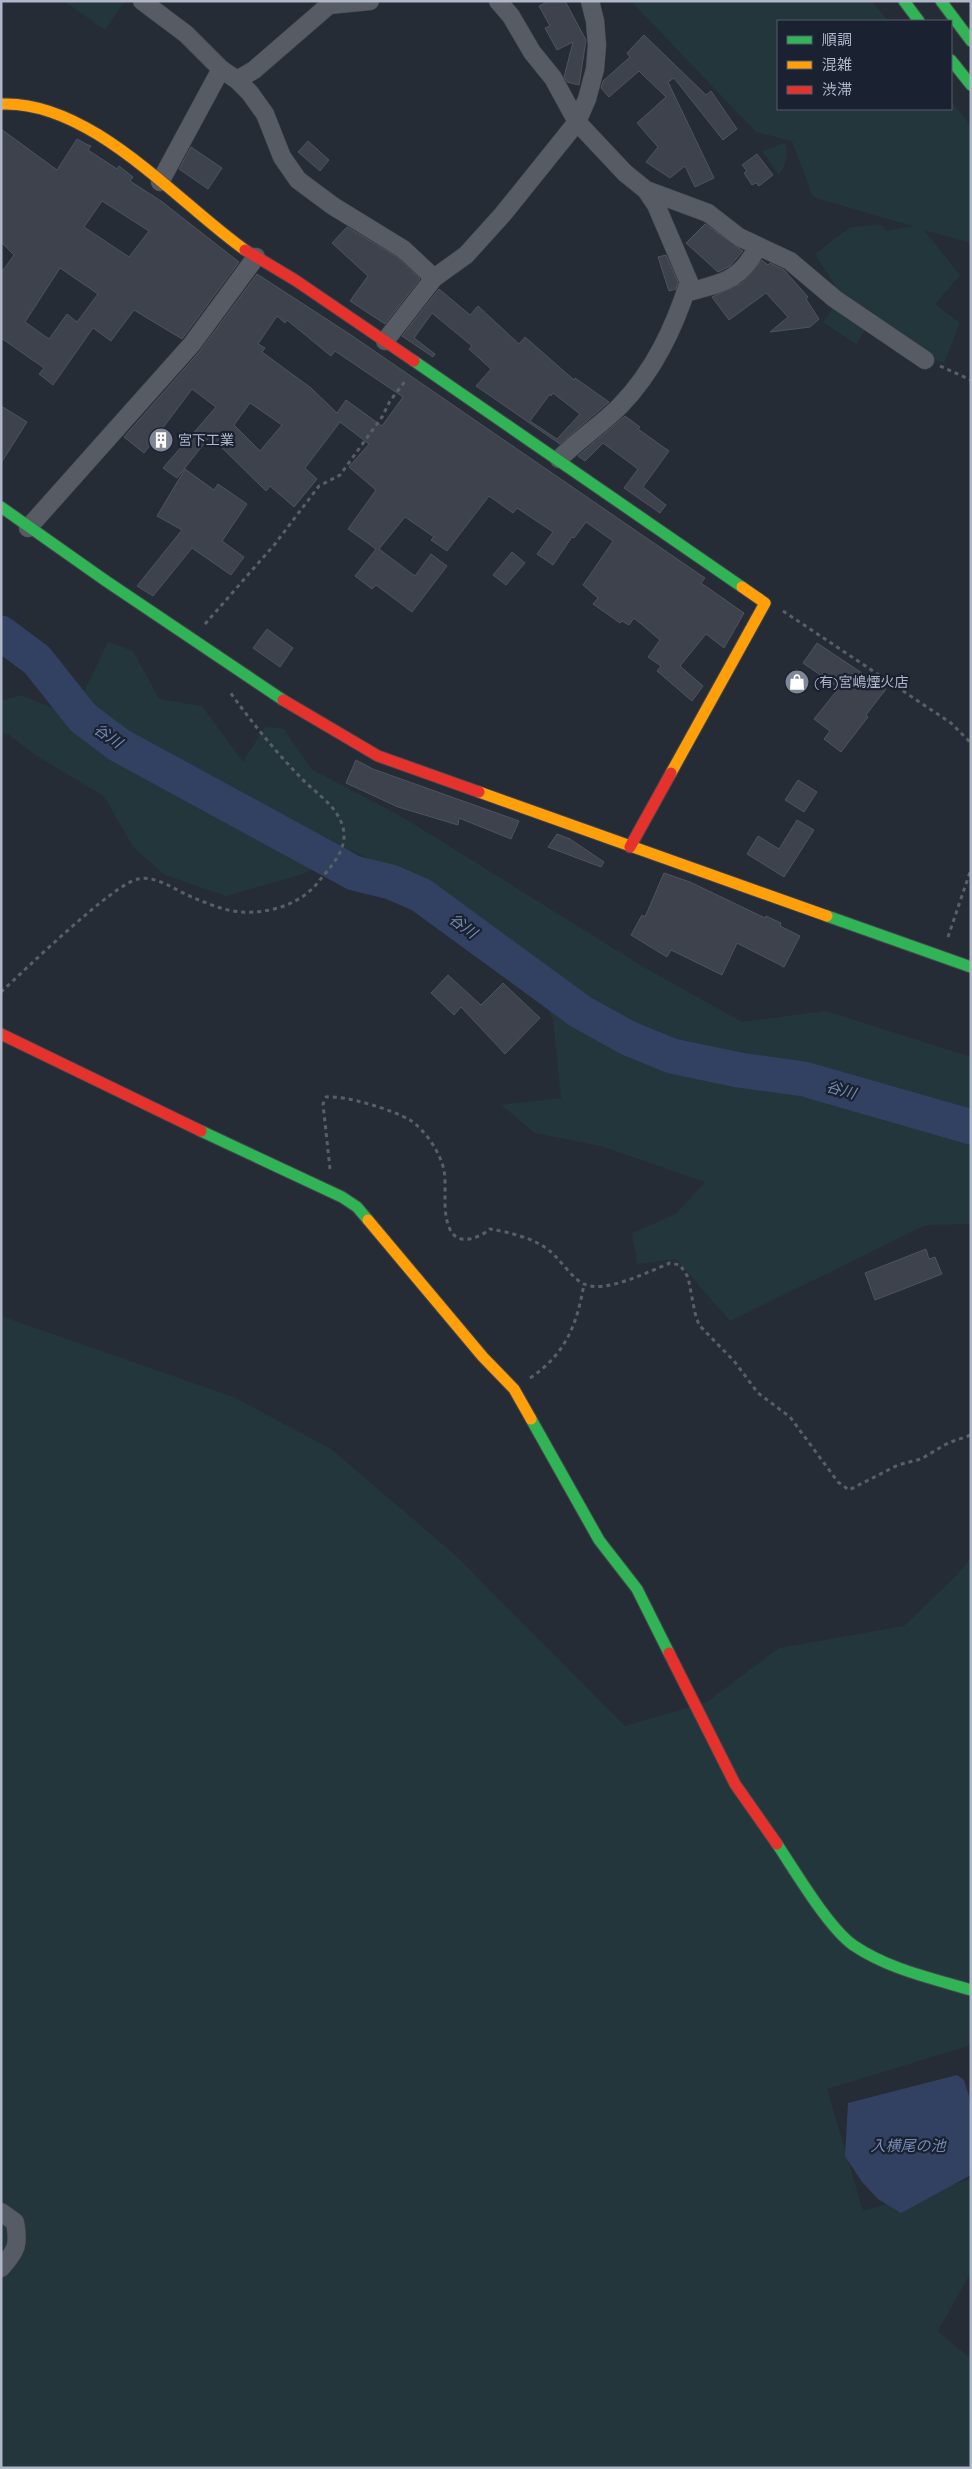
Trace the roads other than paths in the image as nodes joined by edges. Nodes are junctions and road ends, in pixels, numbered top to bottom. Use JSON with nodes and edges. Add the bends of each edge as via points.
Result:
{"nodes":[{"id":1,"x":142,"y":1,"type":"edge"},
{"id":2,"x":370,"y":1,"type":"edge"},
{"id":3,"x":498,"y":1,"type":"edge"},
{"id":4,"x":590,"y":1,"type":"edge"},
{"id":5,"x":904,"y":1,"type":"edge"},
{"id":6,"x":941,"y":1,"type":"edge"},
{"id":7,"x":918,"y":20,"type":"edge"},
{"id":8,"x":971,"y":41,"type":"edge"},
{"id":9,"x":952,"y":61,"type":"edge"},
{"id":10,"x":221,"y":69,"type":"junction"},
{"id":11,"x":237,"y":80,"type":"junction"},
{"id":12,"x":971,"y":85,"type":"edge"},
{"id":13,"x":1,"y":104,"type":"edge"},
{"id":14,"x":577,"y":122,"type":"junction"},
{"id":15,"x":160,"y":182,"type":"junction"},
{"id":16,"x":646,"y":190,"type":"junction"},
{"id":17,"x":758,"y":246,"type":"junction"},
{"id":18,"x":256,"y":257,"type":"junction"},
{"id":19,"x":434,"y":278,"type":"junction"},
{"id":20,"x":685,"y":293,"type":"junction"},
{"id":21,"x":385,"y":341,"type":"junction"},
{"id":22,"x":925,"y":360,"type":"road end"},
{"id":23,"x":559,"y":460,"type":"junction"},
{"id":24,"x":1,"y":507,"type":"edge"},
{"id":25,"x":28,"y":528,"type":"junction"},
{"id":26,"x":630,"y":847,"type":"junction"},
{"id":27,"x":971,"y":967,"type":"edge"},
{"id":28,"x":1,"y":1034,"type":"edge"},
{"id":29,"x":971,"y":1990,"type":"edge"},
{"id":30,"x":1,"y":2212,"type":"edge"},
{"id":31,"x":1,"y":2268,"type":"edge"}],
"edges":[{"from":1,"to":10,"type":"street","via":[[186,34]]},
{"from":2,"to":11,"type":"street","via":[[329,4],[254,70]]},
{"from":3,"to":14,"type":"street","via":[[553,78]]},
{"from":4,"to":14,"type":"street","via":[[597,45],[595,69]]},
{"from":5,"to":7,"type":"main road"},
{"from":6,"to":8,"type":"main road"},
{"from":9,"to":12,"type":"main road"},
{"from":10,"to":11,"type":"street"},
{"from":10,"to":15,"type":"street"},
{"from":11,"to":19,"type":"street","via":[[265,114],[282,157],[298,180],[333,206],[403,249]]},
{"from":13,"to":15,"type":"main road","via":[[26,103],[80,125]]},
{"from":14,"to":16,"type":"street","via":[[625,173]]},
{"from":14,"to":19,"type":"street","via":[[466,255]]},
{"from":15,"to":18,"type":"main road"},
{"from":16,"to":17,"type":"street","via":[[708,213],[734,234]]},
{"from":16,"to":20,"type":"street","via":[[656,205],[689,282]]},
{"from":17,"to":20,"type":"street","via":[[734,278]]},
{"from":17,"to":22,"type":"street","via":[[790,261],[835,299]]},
{"from":18,"to":21,"type":"main road"},
{"from":18,"to":25,"type":"street","via":[[192,344]]},
{"from":19,"to":21,"type":"street"},
{"from":20,"to":23,"type":"street","via":[[660,354],[638,386]]},
{"from":21,"to":23,"type":"main road"},
{"from":23,"to":26,"type":"main road","via":[[765,603]]},
{"from":24,"to":25,"type":"main road"},
{"from":25,"to":26,"type":"main road","via":[[323,726],[378,756]]},
{"from":26,"to":27,"type":"main road"},
{"from":28,"to":29,"type":"main road","via":[[327,1190],[356,1207],[514,1389],[599,1540],[637,1590],[735,1784],[832,1923],[852,1944],[887,1964]]},
{"from":30,"to":31,"type":"street","via":[[15,2222],[18,2241],[13,2255]]}]}
